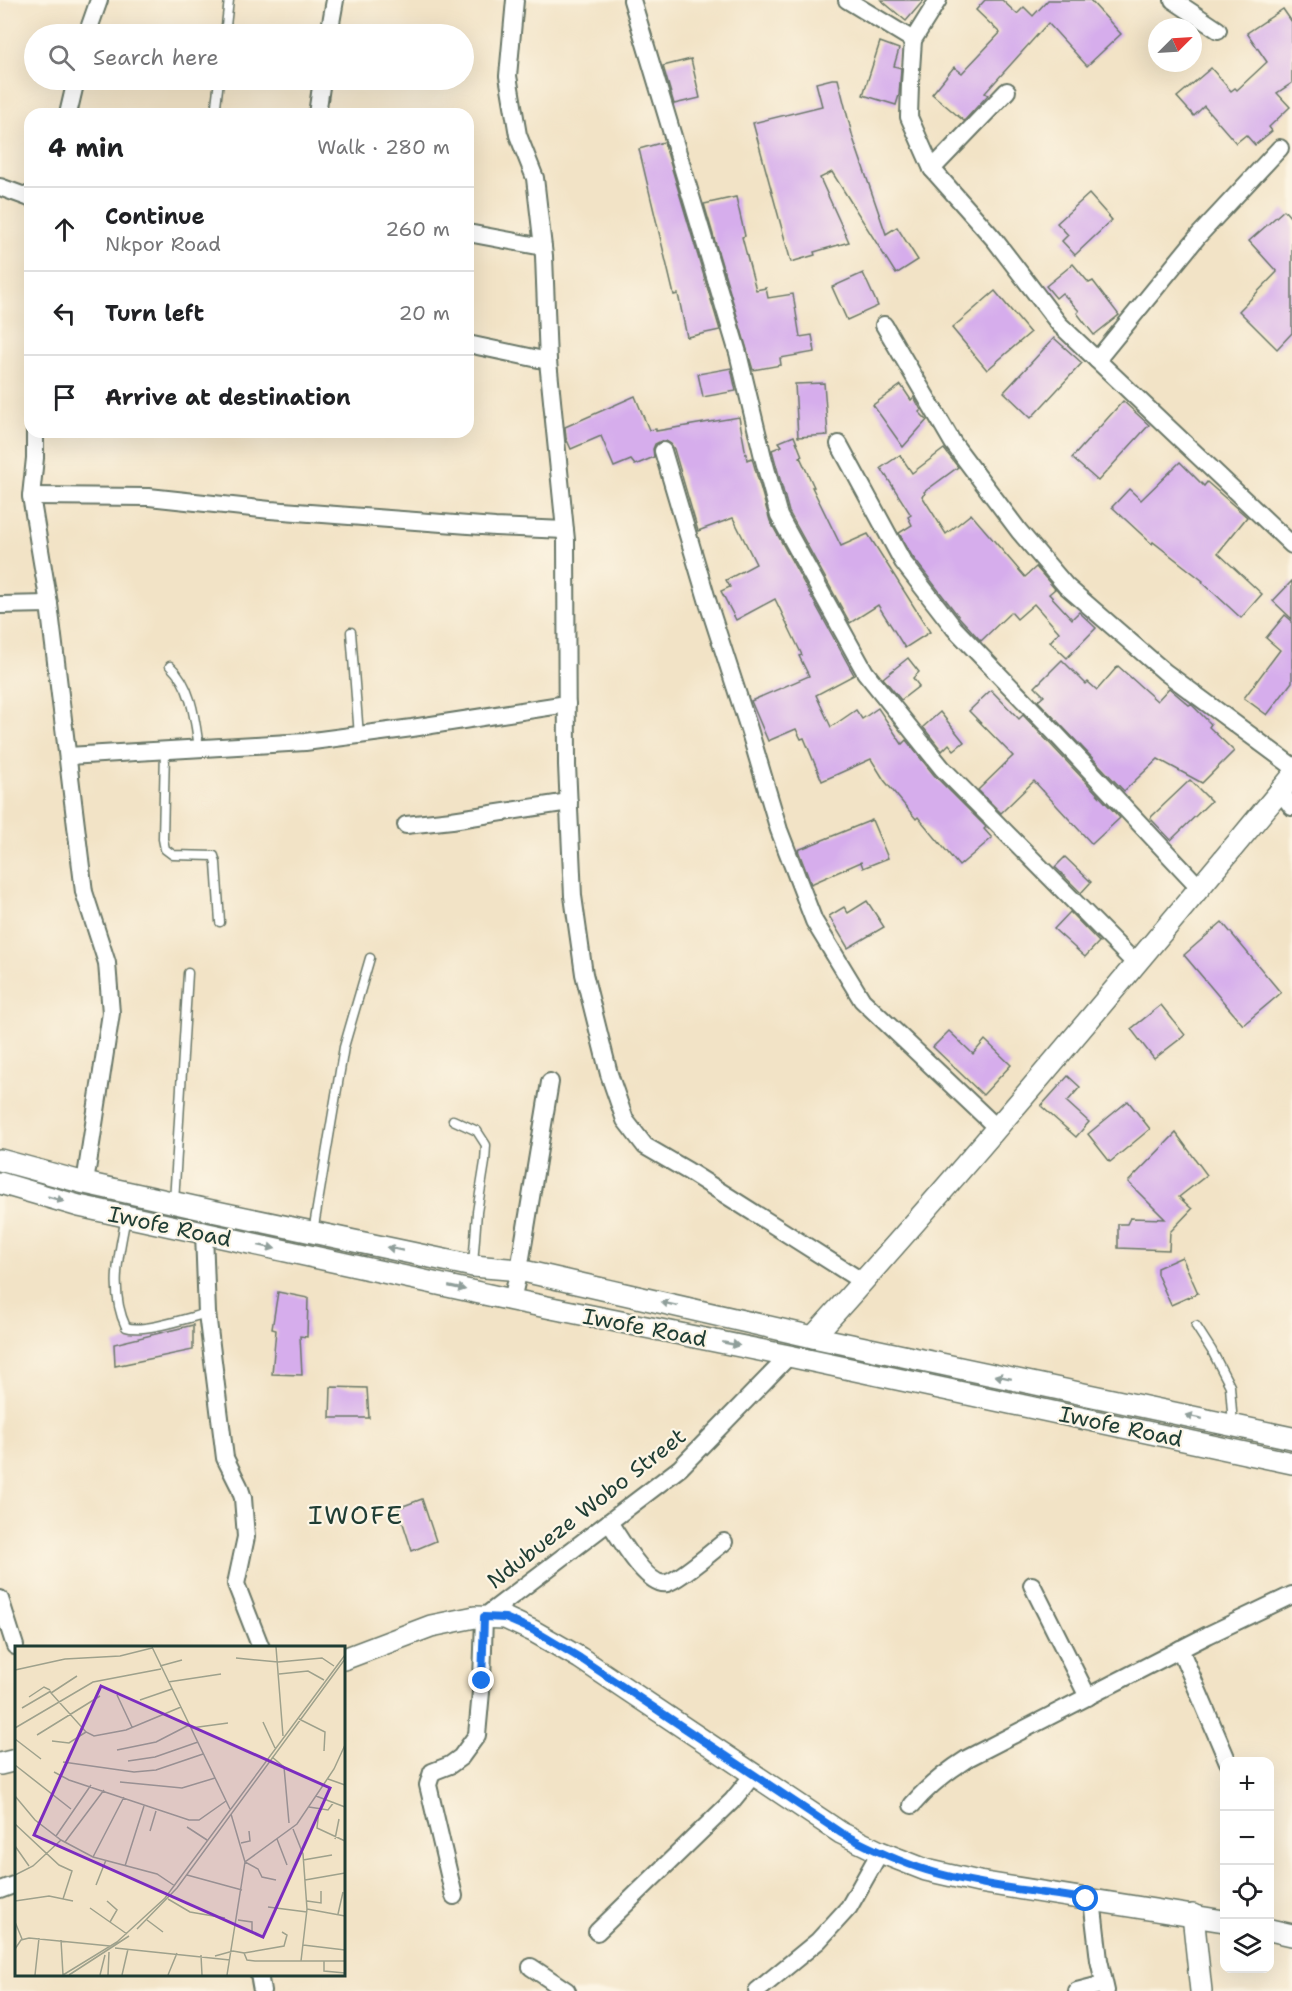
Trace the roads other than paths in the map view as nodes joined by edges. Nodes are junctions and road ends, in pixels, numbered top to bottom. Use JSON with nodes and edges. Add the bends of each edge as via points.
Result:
{"nodes":[{"id":1,"x":99,"y":0,"type":"edge"},
{"id":2,"x":229,"y":0,"type":"edge"},
{"id":3,"x":335,"y":0,"type":"edge"},
{"id":4,"x":515,"y":0,"type":"edge"},
{"id":5,"x":632,"y":0,"type":"edge"},
{"id":6,"x":847,"y":0,"type":"edge"},
{"id":7,"x":938,"y":0,"type":"edge"},
{"id":8,"x":1173,"y":0,"type":"edge"},
{"id":9,"x":91,"y":24,"type":"edge"},
{"id":10,"x":226,"y":24,"type":"edge"},
{"id":11,"x":331,"y":24,"type":"edge"},
{"id":12,"x":1218,"y":30,"type":"dead end"},
{"id":13,"x":913,"y":40,"type":"junction"},
{"id":14,"x":74,"y":90,"type":"edge"},
{"id":15,"x":218,"y":90,"type":"edge"},
{"id":16,"x":321,"y":90,"type":"edge"},
{"id":17,"x":1007,"y":91,"type":"dead end"},
{"id":18,"x":69,"y":108,"type":"edge"},
{"id":19,"x":216,"y":108,"type":"edge"},
{"id":20,"x":318,"y":108,"type":"edge"},
{"id":21,"x":1280,"y":148,"type":"dead end"},
{"id":22,"x":932,"y":169,"type":"junction"},
{"id":23,"x":0,"y":187,"type":"edge"},
{"id":24,"x":24,"y":196,"type":"edge"},
{"id":25,"x":474,"y":234,"type":"edge"},
{"id":26,"x":543,"y":247,"type":"junction"},
{"id":27,"x":884,"y":325,"type":"dead end"},
{"id":28,"x":474,"y":345,"type":"edge"},
{"id":29,"x":1097,"y":360,"type":"junction"},
{"id":30,"x":548,"y":361,"type":"junction"},
{"id":31,"x":35,"y":438,"type":"edge"},
{"id":32,"x":839,"y":444,"type":"dead end"},
{"id":33,"x":663,"y":451,"type":"dead end"},
{"id":34,"x":31,"y":496,"type":"junction"},
{"id":35,"x":565,"y":530,"type":"junction"},
{"id":36,"x":1292,"y":545,"type":"edge"},
{"id":37,"x":49,"y":604,"type":"junction"},
{"id":38,"x":0,"y":605,"type":"edge"},
{"id":39,"x":351,"y":632,"type":"dead end"},
{"id":40,"x":170,"y":666,"type":"dead end"},
{"id":41,"x":567,"y":704,"type":"junction"},
{"id":42,"x":359,"y":736,"type":"junction"},
{"id":43,"x":199,"y":748,"type":"junction"},
{"id":44,"x":165,"y":750,"type":"junction"},
{"id":45,"x":68,"y":756,"type":"junction"},
{"id":46,"x":1292,"y":766,"type":"edge"},
{"id":47,"x":1288,"y":791,"type":"edge"},
{"id":48,"x":569,"y":802,"type":"junction"},
{"id":49,"x":406,"y":825,"type":"dead end"},
{"id":50,"x":1199,"y":887,"type":"junction"},
{"id":51,"x":220,"y":922,"type":"dead end"},
{"id":52,"x":370,"y":958,"type":"dead end"},
{"id":53,"x":1135,"y":963,"type":"junction"},
{"id":54,"x":188,"y":973,"type":"dead end"},
{"id":55,"x":550,"y":1082,"type":"dead end"},
{"id":56,"x":453,"y":1120,"type":"dead end"},
{"id":57,"x":996,"y":1127,"type":"junction"},
{"id":58,"x":0,"y":1160,"type":"edge"},
{"id":59,"x":0,"y":1183,"type":"edge"},
{"id":60,"x":85,"y":1183,"type":"junction"},
{"id":61,"x":174,"y":1202,"type":"junction"},
{"id":62,"x":127,"y":1216,"type":"junction"},
{"id":63,"x":313,"y":1232,"type":"junction"},
{"id":64,"x":204,"y":1233,"type":"junction"},
{"id":65,"x":473,"y":1266,"type":"junction"},
{"id":66,"x":519,"y":1270,"type":"junction"},
{"id":67,"x":863,"y":1282,"type":"junction"},
{"id":68,"x":512,"y":1300,"type":"junction"},
{"id":69,"x":207,"y":1313,"type":"junction"},
{"id":70,"x":1197,"y":1326,"type":"dead end"},
{"id":71,"x":813,"y":1337,"type":"junction"},
{"id":72,"x":789,"y":1356,"type":"junction"},
{"id":73,"x":1233,"y":1425,"type":"junction"},
{"id":74,"x":1292,"y":1438,"type":"edge"},
{"id":75,"x":1292,"y":1463,"type":"edge"},
{"id":76,"x":609,"y":1522,"type":"junction"},
{"id":77,"x":724,"y":1542,"type":"dead end"},
{"id":78,"x":1032,"y":1585,"type":"dead end"},
{"id":79,"x":1292,"y":1595,"type":"edge"},
{"id":80,"x":0,"y":1599,"type":"edge"},
{"id":81,"x":484,"y":1617,"type":"junction"},
{"id":82,"x":15,"y":1646,"type":"dead end"},
{"id":83,"x":261,"y":1646,"type":"edge"},
{"id":84,"x":1180,"y":1649,"type":"junction"},
{"id":85,"x":345,"y":1659,"type":"edge"},
{"id":86,"x":1088,"y":1697,"type":"junction"},
{"id":87,"x":1226,"y":1757,"type":"edge"},
{"id":88,"x":15,"y":1760,"type":"edge"},
{"id":89,"x":0,"y":1764,"type":"edge"},
{"id":90,"x":754,"y":1774,"type":"junction"},
{"id":91,"x":912,"y":1806,"type":"dead end"},
{"id":92,"x":880,"y":1852,"type":"junction"},
{"id":93,"x":15,"y":1884,"type":"edge"},
{"id":94,"x":0,"y":1890,"type":"edge"},
{"id":95,"x":454,"y":1896,"type":"dead end"},
{"id":96,"x":1092,"y":1900,"type":"junction"},
{"id":97,"x":1193,"y":1915,"type":"junction"},
{"id":98,"x":1220,"y":1920,"type":"edge"},
{"id":99,"x":1274,"y":1931,"type":"edge"},
{"id":100,"x":597,"y":1932,"type":"dead end"},
{"id":101,"x":1292,"y":1935,"type":"edge"},
{"id":102,"x":531,"y":1967,"type":"dead end"},
{"id":103,"x":259,"y":1976,"type":"edge"},
{"id":104,"x":1105,"y":1987,"type":"edge"},
{"id":105,"x":262,"y":1991,"type":"edge"},
{"id":106,"x":567,"y":1991,"type":"edge"},
{"id":107,"x":757,"y":1991,"type":"edge"},
{"id":108,"x":1077,"y":1991,"type":"edge"},
{"id":109,"x":1201,"y":1991,"type":"edge"}],
"edges":[{"from":1,"to":9,"type":"street"},
{"from":2,"to":10,"type":"lane"},
{"from":3,"to":11,"type":"street"},
{"from":4,"to":26,"type":"street","via":[[508,76],[518,135],[535,178]]},
{"from":5,"to":53,"type":"street","via":[[738,353],[779,516],[865,672],[942,768]]},
{"from":6,"to":13,"type":"street"},
{"from":7,"to":13,"type":"street"},
{"from":8,"to":12,"type":"street"},
{"from":13,"to":22,"type":"street","via":[[909,117]]},
{"from":14,"to":18,"type":"street"},
{"from":15,"to":19,"type":"lane"},
{"from":16,"to":20,"type":"street"},
{"from":17,"to":22,"type":"street"},
{"from":21,"to":29,"type":"street","via":[[1199,236]]},
{"from":22,"to":29,"type":"street","via":[[994,239],[1059,324]]},
{"from":23,"to":24,"type":"street"},
{"from":25,"to":26,"type":"street"},
{"from":26,"to":30,"type":"street"},
{"from":27,"to":46,"type":"street","via":[[953,442],[1019,531],[1066,586],[1165,672]]},
{"from":28,"to":30,"type":"street"},
{"from":29,"to":36,"type":"street"},
{"from":30,"to":35,"type":"street"},
{"from":31,"to":34,"type":"street"},
{"from":32,"to":50,"type":"street","via":[[903,562],[954,627]]},
{"from":33,"to":57,"type":"street","via":[[779,830],[814,921],[862,1000]]},
{"from":34,"to":35,"type":"street","via":[[149,496],[270,510]]},
{"from":34,"to":37,"type":"street"},
{"from":35,"to":41,"type":"street"},
{"from":37,"to":38,"type":"street"},
{"from":37,"to":45,"type":"street"},
{"from":39,"to":42,"type":"lane"},
{"from":40,"to":43,"type":"lane","via":[[187,688]]},
{"from":41,"to":42,"type":"street"},
{"from":41,"to":48,"type":"street"},
{"from":42,"to":43,"type":"street"},
{"from":43,"to":44,"type":"street"},
{"from":44,"to":45,"type":"street"},
{"from":44,"to":51,"type":"lane","via":[[165,849],[173,855],[214,856]]},
{"from":45,"to":60,"type":"street","via":[[84,892],[107,963],[111,1013]]},
{"from":47,"to":50,"type":"street"},
{"from":48,"to":49,"type":"street"},
{"from":48,"to":67,"type":"street","via":[[573,896],[584,974],[625,1120],[645,1146]]},
{"from":50,"to":53,"type":"street"},
{"from":52,"to":63,"type":"lane","via":[[344,1047]]},
{"from":53,"to":57,"type":"street"},
{"from":54,"to":61,"type":"lane"},
{"from":55,"to":66,"type":"street"},
{"from":56,"to":65,"type":"lane","via":[[477,1131],[486,1145]]},
{"from":57,"to":67,"type":"street"},
{"from":58,"to":60,"type":"street","name":"Iwofe Road"},
{"from":59,"to":62,"type":"street","name":"Iwofe Road","one_way":true},
{"from":60,"to":61,"type":"street","name":"Iwofe Road"},
{"from":61,"to":63,"type":"street","name":"Iwofe Road"},
{"from":62,"to":64,"type":"street","name":"Iwofe Road"},
{"from":62,"to":69,"type":"lane","via":[[116,1276],[118,1304],[126,1327],[148,1328]]},
{"from":65,"to":63,"type":"street","name":"Iwofe Road","one_way":true},
{"from":64,"to":68,"type":"street","name":"Iwofe Road","one_way":true},
{"from":64,"to":69,"type":"street"},
{"from":65,"to":66,"type":"street","name":"Iwofe Road"},
{"from":66,"to":68,"type":"street"},
{"from":71,"to":66,"type":"street","name":"Iwofe Road","one_way":true},
{"from":67,"to":71,"type":"street"},
{"from":68,"to":72,"type":"street","name":"Iwofe Road","one_way":true},
{"from":69,"to":83,"type":"street","via":[[225,1458],[243,1498],[246,1536],[236,1584]]},
{"from":70,"to":73,"type":"lane","via":[[1230,1386]]},
{"from":73,"to":71,"type":"street","name":"Iwofe Road","one_way":true},
{"from":72,"to":75,"type":"street","name":"Iwofe Road"},
{"from":72,"to":76,"type":"street","name":"Ndubueze Wobo Street","via":[[680,1468]]},
{"from":73,"to":74,"type":"street","name":"Iwofe Road"},
{"from":76,"to":77,"type":"street","via":[[645,1572],[657,1582],[668,1583]]},
{"from":76,"to":81,"type":"street","name":"Ndubueze Wobo Street"},
{"from":78,"to":86,"type":"street"},
{"from":79,"to":84,"type":"street"},
{"from":80,"to":82,"type":"street"},
{"from":81,"to":85,"type":"street","via":[[431,1626]]},
{"from":81,"to":90,"type":"street","via":[[505,1618],[552,1641]]},
{"from":81,"to":95,"type":"street","via":[[477,1735],[461,1757],[432,1772],[428,1785]]},
{"from":84,"to":86,"type":"street"},
{"from":84,"to":87,"type":"street"},
{"from":86,"to":91,"type":"street","via":[[968,1758],[942,1775]]},
{"from":88,"to":89,"type":"street"},
{"from":90,"to":92,"type":"street","via":[[841,1833]]},
{"from":90,"to":100,"type":"street","via":[[732,1801]]},
{"from":92,"to":96,"type":"street","via":[[926,1870]]},
{"from":92,"to":107,"type":"street","via":[[849,1907],[834,1924]]},
{"from":93,"to":94,"type":"street"},
{"from":96,"to":97,"type":"street"},
{"from":96,"to":104,"type":"street"},
{"from":97,"to":98,"type":"street"},
{"from":97,"to":109,"type":"street"},
{"from":99,"to":101,"type":"street"},
{"from":102,"to":106,"type":"street"},
{"from":103,"to":105,"type":"street"},
{"from":104,"to":108,"type":"street"}]}
